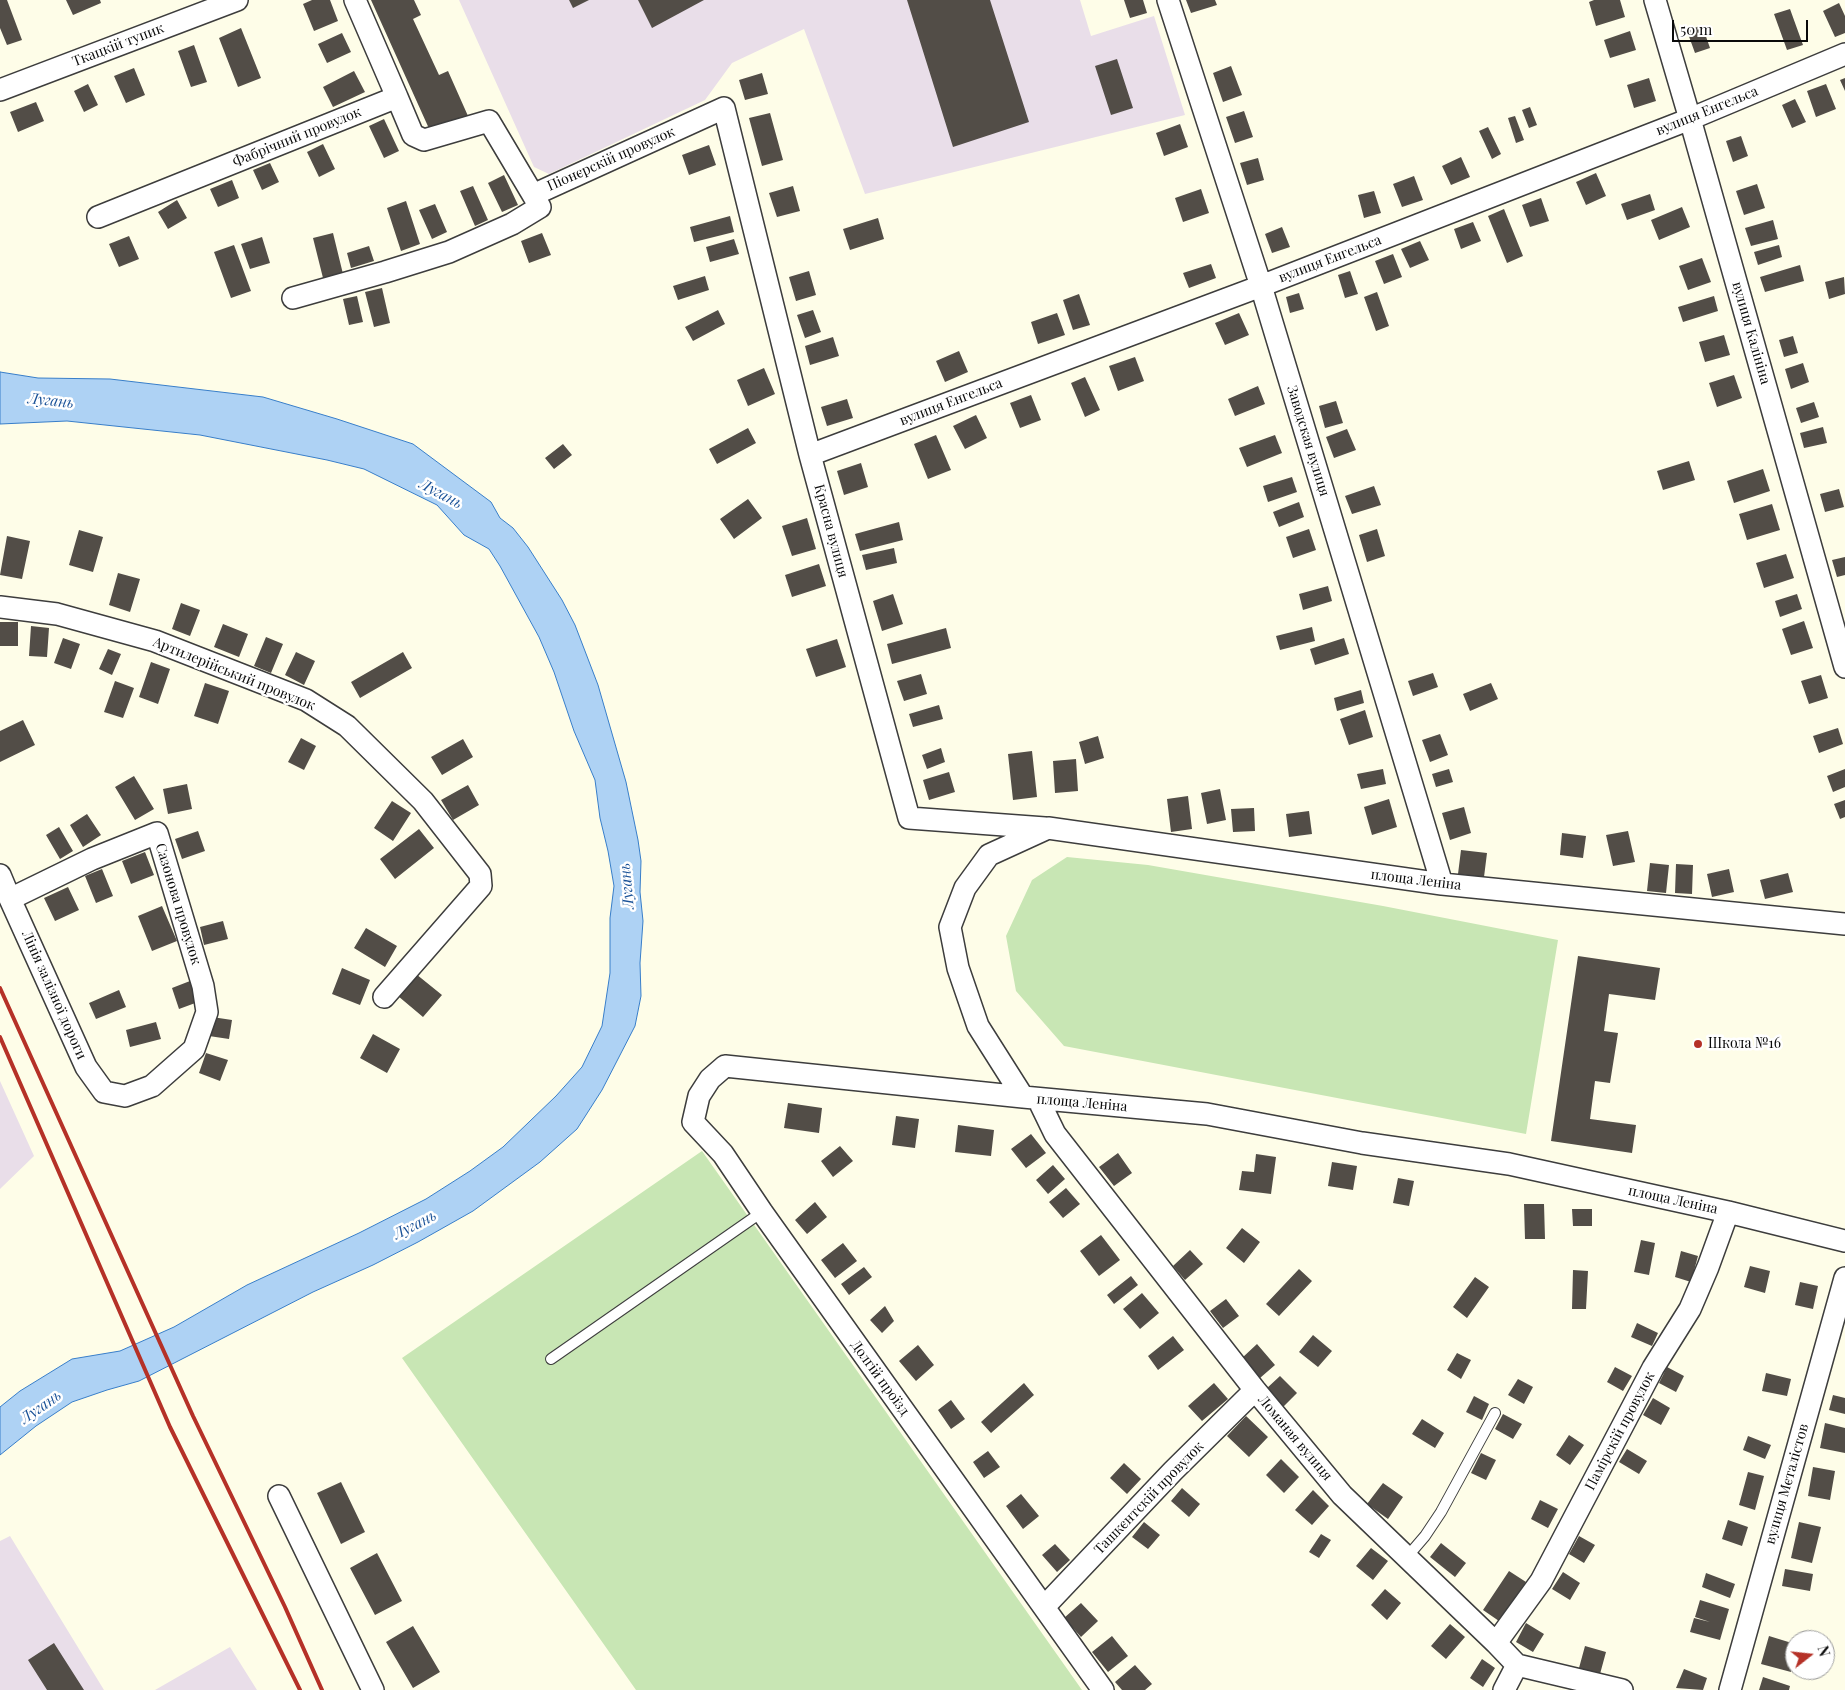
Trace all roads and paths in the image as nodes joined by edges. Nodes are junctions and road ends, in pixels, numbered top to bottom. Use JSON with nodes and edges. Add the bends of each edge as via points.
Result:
{"nodes":[{"id":1,"x":236,"y":0,"type":"edge"},
{"id":2,"x":355,"y":0,"type":"edge"},
{"id":3,"x":1168,"y":0,"type":"edge"},
{"id":4,"x":1655,"y":0,"type":"edge"},
{"id":5,"x":1845,"y":54,"type":"edge"},
{"id":6,"x":0,"y":90,"type":"edge"},
{"id":7,"x":397,"y":97,"type":"junction"},
{"id":8,"x":724,"y":108,"type":"joint"},
{"id":9,"x":1690,"y":119,"type":"junction"},
{"id":10,"x":533,"y":194,"type":"junction"},
{"id":11,"x":98,"y":217,"type":"dead end"},
{"id":12,"x":1261,"y":286,"type":"junction"},
{"id":13,"x":293,"y":298,"type":"dead end"},
{"id":14,"x":810,"y":455,"type":"junction"},
{"id":15,"x":0,"y":607,"type":"edge"},
{"id":16,"x":1845,"y":667,"type":"edge"},
{"id":17,"x":1048,"y":828,"type":"junction"},
{"id":18,"x":0,"y":875,"type":"edge"},
{"id":19,"x":1442,"y":884,"type":"junction"},
{"id":20,"x":10,"y":898,"type":"junction"},
{"id":21,"x":1845,"y":924,"type":"edge"},
{"id":22,"x":384,"y":997,"type":"dead end"},
{"id":23,"x":125,"y":1096,"type":"joint"},
{"id":24,"x":1030,"y":1098,"type":"junction"},
{"id":25,"x":762,"y":1212,"type":"junction"},
{"id":26,"x":1728,"y":1212,"type":"junction"},
{"id":27,"x":1845,"y":1241,"type":"edge"},
{"id":28,"x":1845,"y":1278,"type":"edge"},
{"id":29,"x":551,"y":1359,"type":"dead end"},
{"id":30,"x":1255,"y":1390,"type":"junction"},
{"id":31,"x":1495,"y":1413,"type":"dead end"},
{"id":32,"x":279,"y":1496,"type":"dead end"},
{"id":33,"x":1407,"y":1557,"type":"junction"},
{"id":34,"x":1044,"y":1607,"type":"junction"},
{"id":35,"x":1496,"y":1643,"type":"junction"},
{"id":36,"x":1517,"y":1665,"type":"junction"},
{"id":37,"x":372,"y":1690,"type":"edge"},
{"id":38,"x":1103,"y":1690,"type":"edge"},
{"id":39,"x":1504,"y":1690,"type":"edge"},
{"id":40,"x":1622,"y":1690,"type":"edge"},
{"id":41,"x":1730,"y":1690,"type":"edge"}],
"edges":[{"from":1,"to":6,"type":"street","name":"Ткацкій тупик"},
{"from":2,"to":7,"type":"street"},
{"from":3,"to":12,"type":"street","name":"Заводская вулиця"},
{"from":4,"to":9,"type":"street","name":"вулиця Калініна"},
{"from":5,"to":9,"type":"street","name":"вулиця Енгельса"},
{"from":7,"to":10,"type":"street","via":[[413,135],[424,140],[489,121]]},
{"from":7,"to":11,"type":"street","name":"Фабрічний провулок"},
{"from":8,"to":10,"type":"street","name":"Піонєрскій провулок"},
{"from":8,"to":14,"type":"street","name":"Красна вулиця"},
{"from":9,"to":12,"type":"street","name":"вулиця Енгельса"},
{"from":9,"to":16,"type":"street","name":"вулиця Калініна"},
{"from":10,"to":13,"type":"street","name":"Піонєрскій провулок","via":[[540,207],[512,224],[449,252]]},
{"from":12,"to":14,"type":"street","name":"вулиця Енгельса"},
{"from":12,"to":19,"type":"street","name":"Заводская вулиця"},
{"from":14,"to":17,"type":"street","name":"Красна вулиця","via":[[909,818]]},
{"from":15,"to":22,"type":"street","name":"Артилерійський провулок","via":[[57,614],[156,641],[306,700],[347,726],[423,801],[480,874],[481,886]]},
{"from":17,"to":19,"type":"street","name":"площа Леніна"},
{"from":17,"to":24,"type":"street","name":"площа Леніна","via":[[989,855],[965,888],[950,927],[958,968],[978,1026]]},
{"from":18,"to":20,"type":"street","name":"Лінія залізної дороги"},
{"from":19,"to":21,"type":"street","name":"площа Леніна"},
{"from":20,"to":23,"type":"street","name":"Лінія залізної дороги","via":[[86,1067],[104,1092]]},
{"from":20,"to":23,"type":"street","name":"Сазонова провулок","via":[[92,859],[157,833],[203,986],[207,1012],[194,1049],[152,1086]]},
{"from":24,"to":25,"type":"street","name":"Долгій проїзд","via":[[725,1066],[710,1079],[699,1096],[693,1122],[723,1154]]},
{"from":24,"to":26,"type":"street","name":"площа Леніна","via":[[1206,1114],[1362,1143],[1509,1164]]},
{"from":24,"to":30,"type":"street","name":"Ломаная вулиця"},
{"from":25,"to":29,"type":"lane"},
{"from":25,"to":34,"type":"street","name":"Долгій проїзд"},
{"from":26,"to":27,"type":"street","name":"площа Леніна"},
{"from":26,"to":35,"type":"street","name":"Памірскій провулок","via":[[1690,1309],[1653,1368],[1541,1581]]},
{"from":28,"to":41,"type":"street","name":"вулиця Мєталістов"},
{"from":30,"to":33,"type":"street","name":"Ломаная вулиця","via":[[1342,1495]]},
{"from":30,"to":34,"type":"street","name":"Ташкєнтскій провулок"},
{"from":31,"to":33,"type":"lane","via":[[1441,1512]]},
{"from":32,"to":37,"type":"street"},
{"from":33,"to":35,"type":"street","name":"Ломаная вулиця"},
{"from":34,"to":38,"type":"street","name":"Долгій проїзд"},
{"from":35,"to":36,"type":"street","name":"Ломаная вулиця"},
{"from":36,"to":39,"type":"street"},
{"from":36,"to":40,"type":"street"}]}
